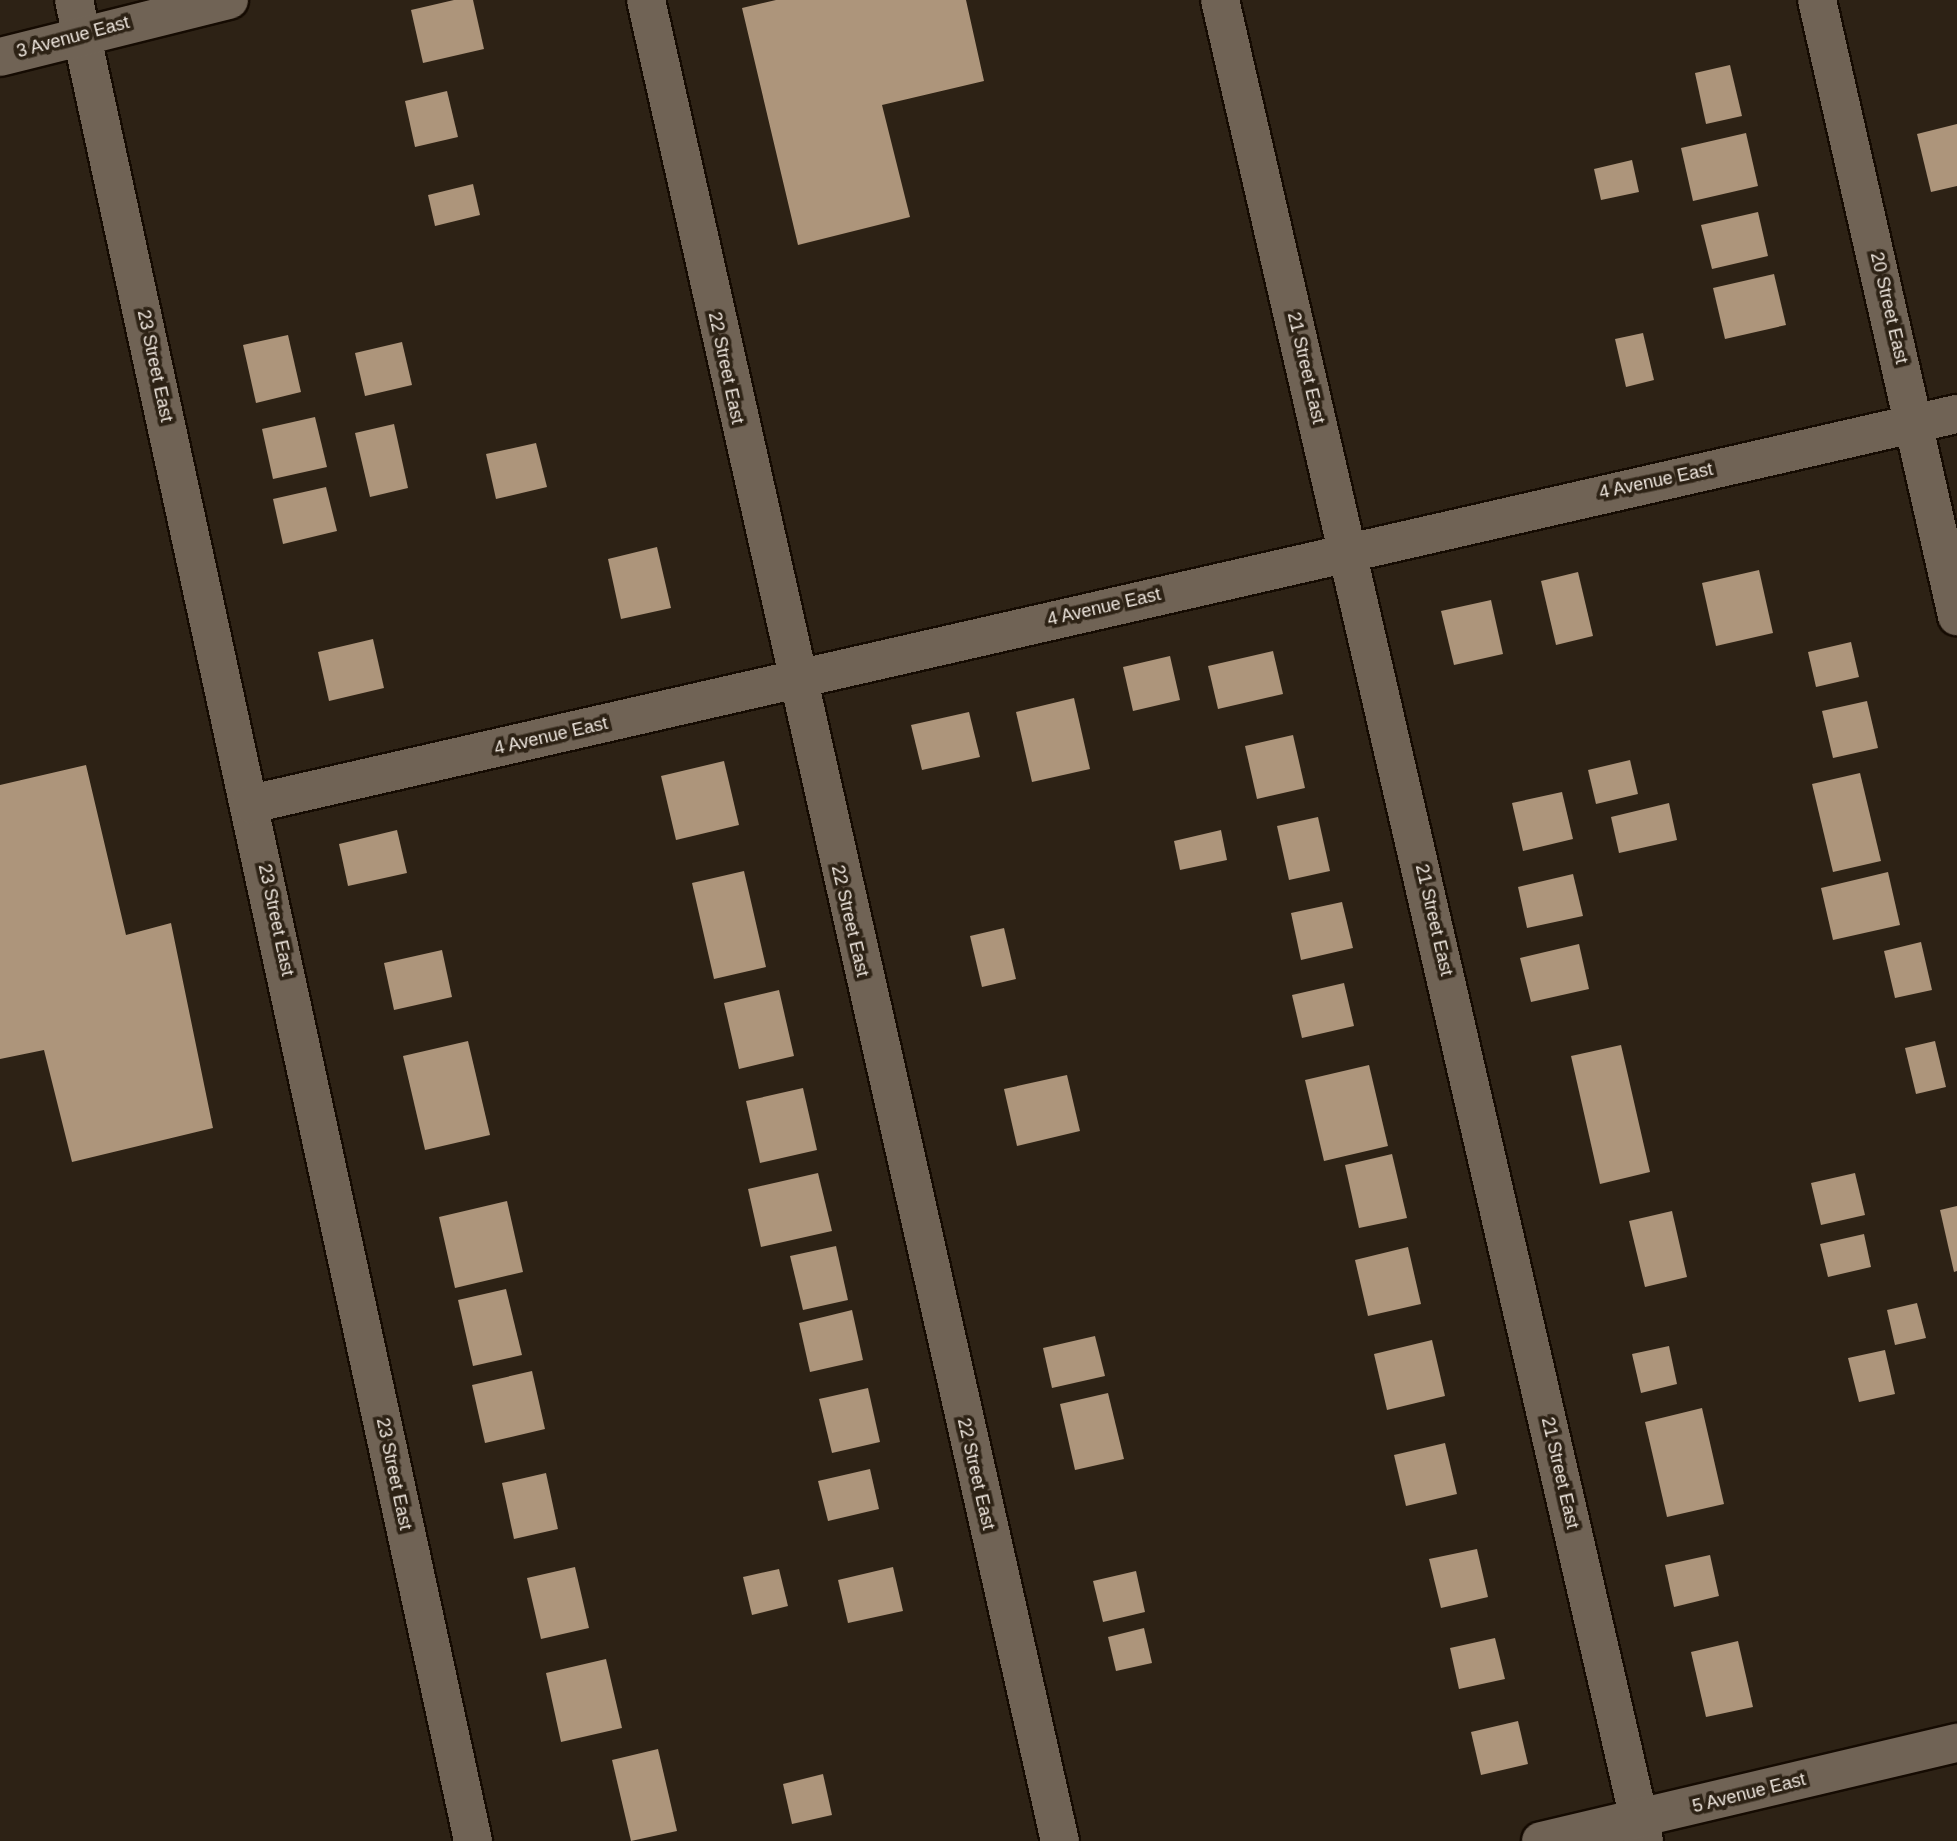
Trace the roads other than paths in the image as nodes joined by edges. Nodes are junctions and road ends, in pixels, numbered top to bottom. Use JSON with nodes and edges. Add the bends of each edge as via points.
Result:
{"nodes":[{"id":1,"x":229,"y":0,"type":"edge"},
{"id":2,"x":646,"y":0,"type":"edge"},
{"id":3,"x":1220,"y":0,"type":"edge"},
{"id":4,"x":1817,"y":0,"type":"edge"},
{"id":5,"x":78,"y":16,"type":"edge"},
{"id":6,"x":0,"y":57,"type":"edge"},
{"id":7,"x":1957,"y":414,"type":"edge"},
{"id":8,"x":1916,"y":424,"type":"junction"},
{"id":9,"x":1349,"y":550,"type":"junction"},
{"id":10,"x":1957,"y":616,"type":"edge"},
{"id":11,"x":795,"y":678,"type":"junction"},
{"id":12,"x":251,"y":804,"type":"junction"},
{"id":13,"x":1957,"y":1743,"type":"edge"},
{"id":14,"x":1641,"y":1830,"type":"edge"},
{"id":15,"x":473,"y":1841,"type":"edge"},
{"id":16,"x":1060,"y":1841,"type":"edge"},
{"id":17,"x":1541,"y":1841,"type":"edge"}],
"edges":[{"from":1,"to":5,"type":"street","name":"3 Avenue East"},
{"from":2,"to":11,"type":"street","name":"22 Street East"},
{"from":3,"to":9,"type":"street","name":"21 Street East"},
{"from":4,"to":8,"type":"street","name":"20 Street East"},
{"from":5,"to":6,"type":"street","name":"3 Avenue East"},
{"from":5,"to":12,"type":"street","name":"23 Street East"},
{"from":7,"to":8,"type":"street","name":"4 Avenue East"},
{"from":8,"to":9,"type":"street","name":"4 Avenue East"},
{"from":8,"to":10,"type":"street","name":"20 Street East"},
{"from":9,"to":11,"type":"street","name":"4 Avenue East"},
{"from":9,"to":14,"type":"street","name":"21 Street East"},
{"from":11,"to":12,"type":"street","name":"4 Avenue East"},
{"from":11,"to":16,"type":"street","name":"22 Street East"},
{"from":12,"to":15,"type":"street","name":"23 Street East"},
{"from":13,"to":14,"type":"street","name":"5 Avenue East"},
{"from":14,"to":17,"type":"street","name":"5 Avenue East"}]}
